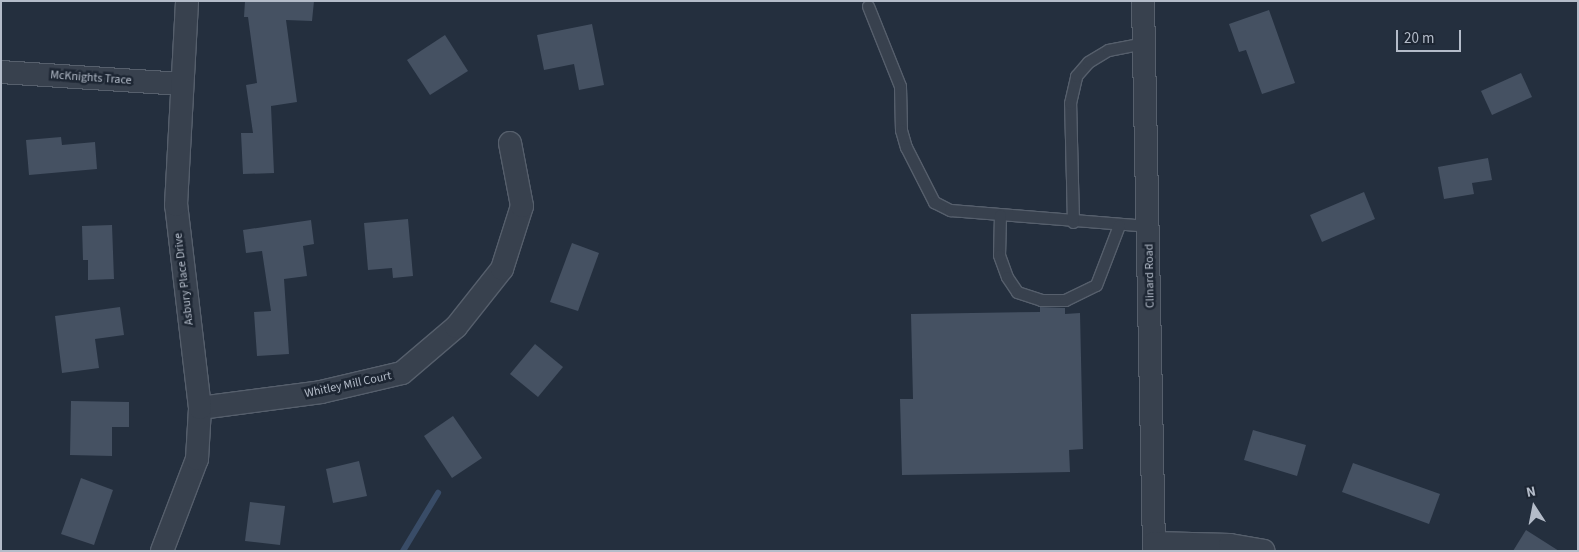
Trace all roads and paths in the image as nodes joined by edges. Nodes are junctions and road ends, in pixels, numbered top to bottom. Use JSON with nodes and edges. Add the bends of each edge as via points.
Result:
{"nodes":[{"id":1,"x":187,"y":1,"type":"edge"},
{"id":2,"x":1146,"y":2,"type":"edge"},
{"id":3,"x":868,"y":6,"type":"dead end"},
{"id":4,"x":1144,"y":43,"type":"junction"},
{"id":5,"x":1,"y":72,"type":"edge"},
{"id":6,"x":180,"y":84,"type":"junction"},
{"id":7,"x":510,"y":143,"type":"dead end"},
{"id":8,"x":1000,"y":215,"type":"junction"},
{"id":9,"x":1072,"y":222,"type":"junction"},
{"id":10,"x":1120,"y":225,"type":"junction"},
{"id":11,"x":1150,"y":226,"type":"junction"},
{"id":12,"x":200,"y":408,"type":"junction"},
{"id":13,"x":1154,"y":547,"type":"edge"},
{"id":14,"x":162,"y":551,"type":"edge"},
{"id":15,"x":1263,"y":551,"type":"edge"}],
"edges":[{"from":1,"to":6,"type":"street","name":"Asbury Place Drive"},
{"from":2,"to":4,"type":"street","name":"Clinard Road"},
{"from":3,"to":8,"type":"lane","via":[[900,86],[901,130],[906,147],[934,202],[950,210]]},
{"from":4,"to":9,"type":"lane","via":[[1108,50],[1088,62],[1076,76],[1070,103]]},
{"from":4,"to":11,"type":"street","name":"Clinard Road"},
{"from":5,"to":6,"type":"street","name":"McKnights Trace"},
{"from":6,"to":12,"type":"street","name":"Asbury Place Drive","via":[[176,205]]},
{"from":7,"to":12,"type":"street","name":"Whitley Mill Court","via":[[522,206],[502,269],[456,326],[402,373],[321,392]]},
{"from":8,"to":9,"type":"lane"},
{"from":8,"to":10,"type":"lane","via":[[999,255],[1007,277],[1017,292],[1040,300],[1065,300],[1096,285]]},
{"from":9,"to":10,"type":"lane"},
{"from":10,"to":11,"type":"lane"},
{"from":11,"to":13,"type":"street","name":"Clinard Road"},
{"from":12,"to":14,"type":"street","name":"Asbury Place Drive","via":[[197,459]]},
{"from":13,"to":15,"type":"street","via":[[1230,546]]}]}
